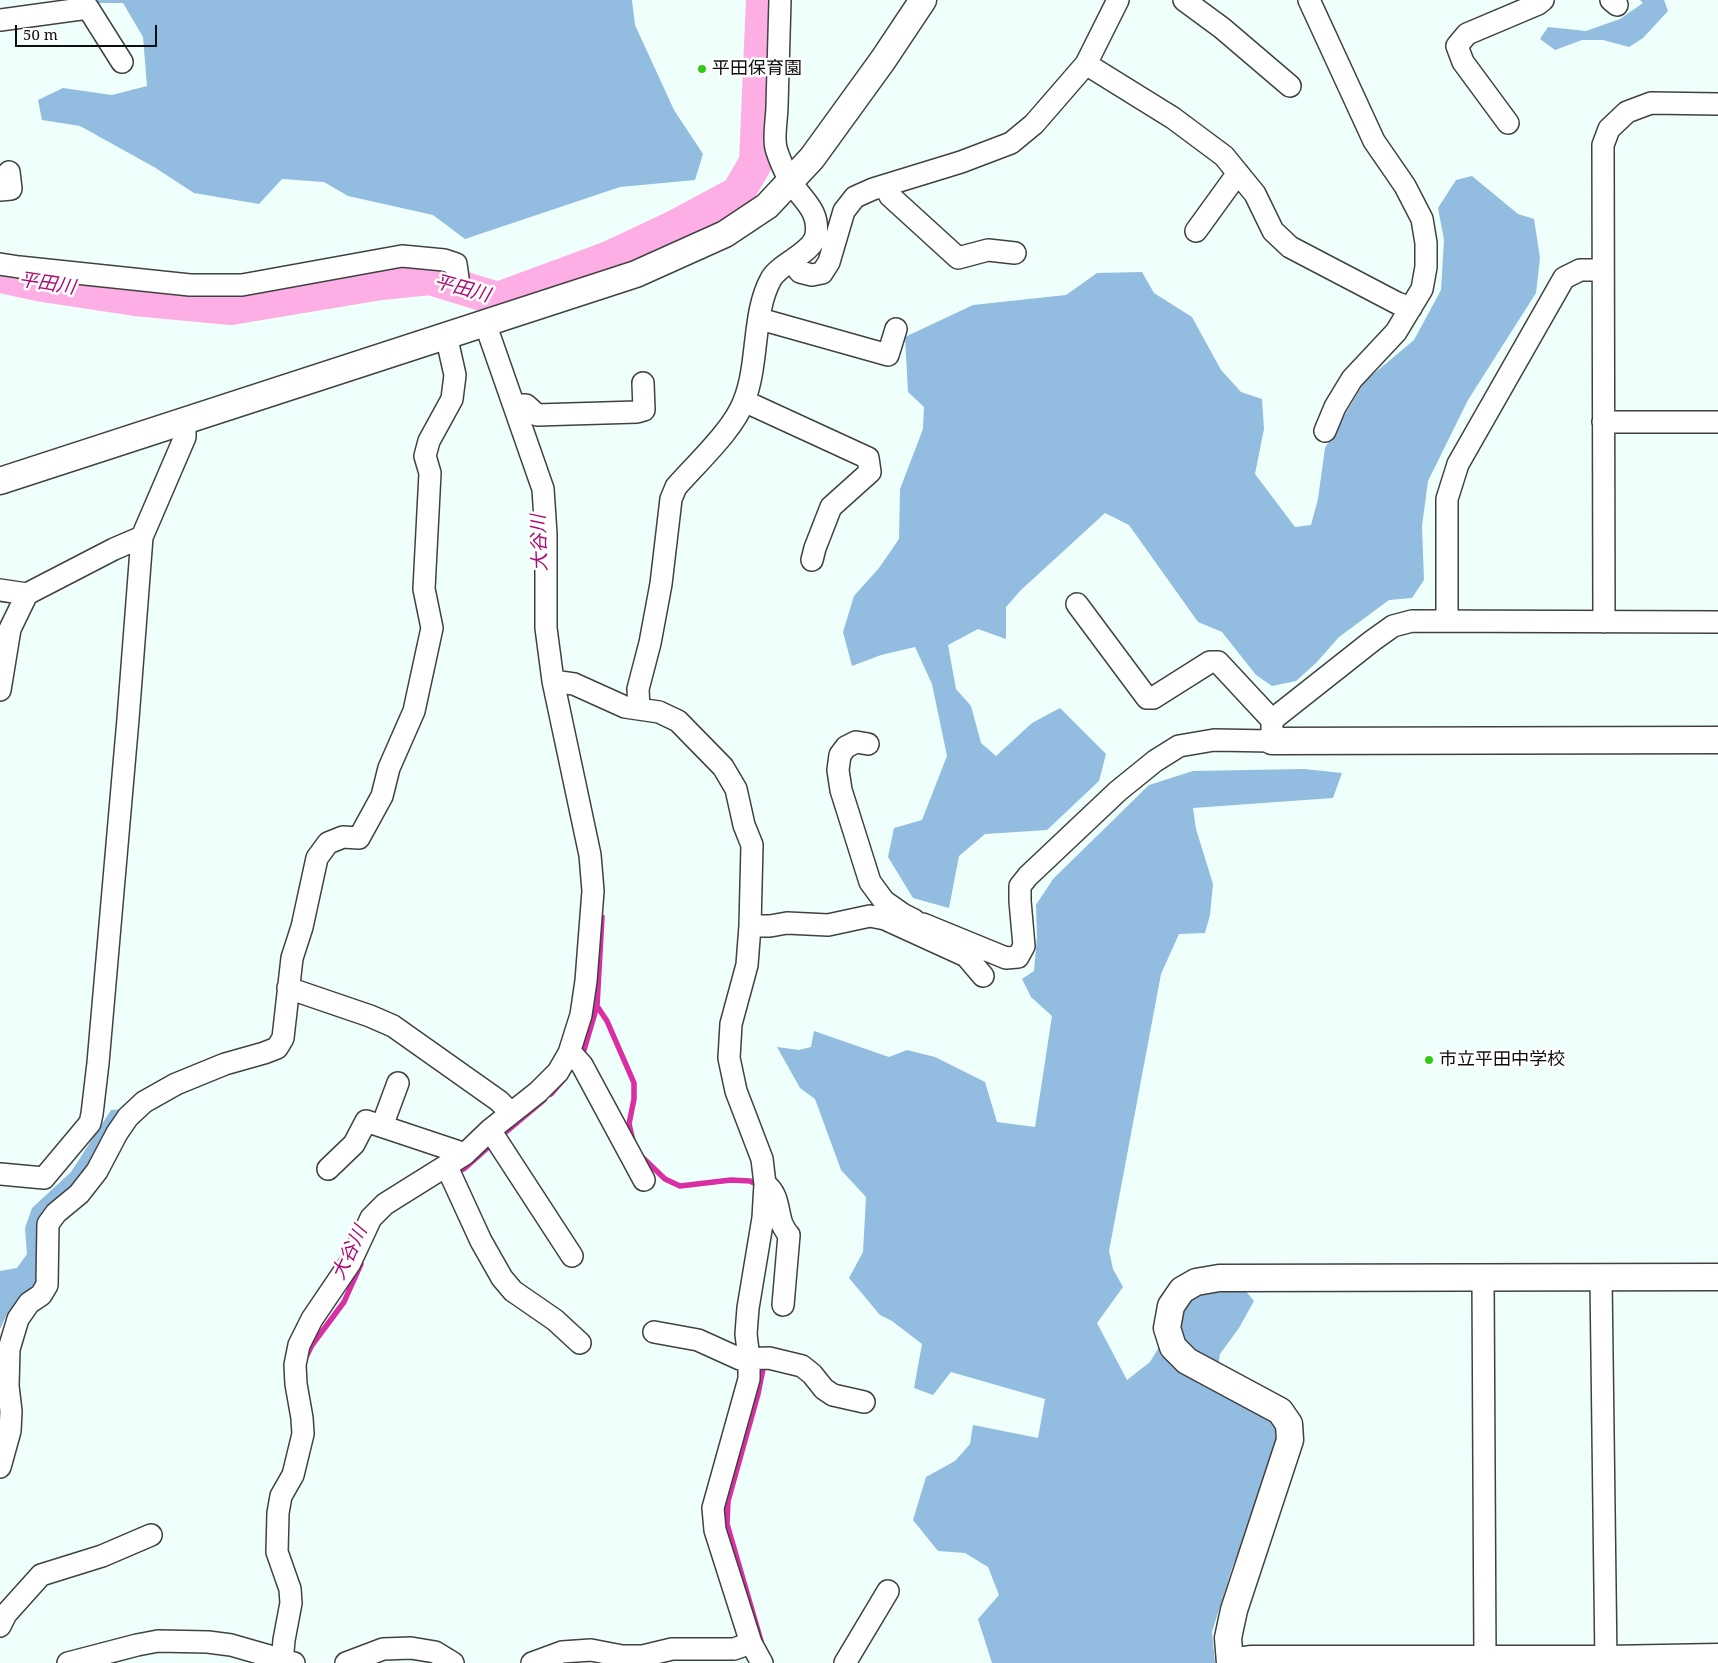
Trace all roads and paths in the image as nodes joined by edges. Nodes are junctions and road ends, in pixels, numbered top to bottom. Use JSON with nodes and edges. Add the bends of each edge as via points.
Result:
{"nodes":[{"id":1,"x":780,"y":0,"type":"edge"},
{"id":2,"x":923,"y":0,"type":"edge"},
{"id":3,"x":1118,"y":0,"type":"edge"},
{"id":4,"x":1184,"y":0,"type":"edge"},
{"id":5,"x":1310,"y":0,"type":"edge"},
{"id":6,"x":1543,"y":0,"type":"edge"},
{"id":7,"x":0,"y":20,"type":"edge"},
{"id":8,"x":122,"y":62,"type":"dead end"},
{"id":9,"x":1086,"y":64,"type":"junction"},
{"id":10,"x":1290,"y":86,"type":"dead end"},
{"id":11,"x":1718,"y":104,"type":"edge"},
{"id":12,"x":1508,"y":123,"type":"dead end"},
{"id":13,"x":1238,"y":173,"type":"junction"},
{"id":14,"x":790,"y":182,"type":"junction"},
{"id":15,"x":885,"y":186,"type":"junction"},
{"id":16,"x":1196,"y":231,"type":"dead end"},
{"id":17,"x":1015,"y":253,"type":"dead end"},
{"id":18,"x":792,"y":261,"type":"junction"},
{"id":19,"x":0,"y":264,"type":"edge"},
{"id":20,"x":1603,"y":270,"type":"junction"},
{"id":21,"x":458,"y":278,"type":"dead end"},
{"id":22,"x":1411,"y":308,"type":"junction"},
{"id":23,"x":760,"y":319,"type":"junction"},
{"id":24,"x":485,"y":323,"type":"junction"},
{"id":25,"x":896,"y":329,"type":"dead end"},
{"id":26,"x":446,"y":335,"type":"junction"},
{"id":27,"x":643,"y":383,"type":"dead end"},
{"id":28,"x":744,"y":401,"type":"junction"},
{"id":29,"x":514,"y":405,"type":"junction"},
{"id":30,"x":185,"y":419,"type":"junction"},
{"id":31,"x":1603,"y":422,"type":"junction"},
{"id":32,"x":1718,"y":422,"type":"edge"},
{"id":33,"x":1326,"y":431,"type":"dead end"},
{"id":34,"x":0,"y":481,"type":"edge"},
{"id":35,"x":142,"y":537,"type":"junction"},
{"id":36,"x":812,"y":560,"type":"dead end"},
{"id":37,"x":0,"y":590,"type":"edge"},
{"id":38,"x":27,"y":594,"type":"junction"},
{"id":39,"x":1077,"y":604,"type":"dead end"},
{"id":40,"x":1447,"y":621,"type":"junction"},
{"id":41,"x":1604,"y":622,"type":"junction"},
{"id":42,"x":1718,"y":622,"type":"edge"},
{"id":43,"x":553,"y":681,"type":"junction"},
{"id":44,"x":0,"y":690,"type":"edge"},
{"id":45,"x":639,"y":709,"type":"junction"},
{"id":46,"x":1272,"y":730,"type":"junction"},
{"id":47,"x":1718,"y":740,"type":"edge"},
{"id":48,"x":868,"y":744,"type":"dead end"},
{"id":49,"x":750,"y":926,"type":"junction"},
{"id":50,"x":921,"y":929,"type":"junction"},
{"id":51,"x":983,"y":976,"type":"dead end"},
{"id":52,"x":288,"y":988,"type":"junction"},
{"id":53,"x":575,"y":1058,"type":"junction"},
{"id":54,"x":398,"y":1083,"type":"dead end"},
{"id":55,"x":511,"y":1113,"type":"junction"},
{"id":56,"x":382,"y":1126,"type":"junction"},
{"id":57,"x":495,"y":1136,"type":"junction"},
{"id":58,"x":465,"y":1154,"type":"junction"},
{"id":59,"x":328,"y":1169,"type":"dead end"},
{"id":60,"x":0,"y":1174,"type":"edge"},
{"id":61,"x":450,"y":1174,"type":"junction"},
{"id":62,"x":644,"y":1180,"type":"dead end"},
{"id":63,"x":765,"y":1184,"type":"junction"},
{"id":64,"x":572,"y":1256,"type":"dead end"},
{"id":65,"x":1718,"y":1277,"type":"edge"},
{"id":66,"x":1483,"y":1278,"type":"junction"},
{"id":67,"x":1601,"y":1278,"type":"junction"},
{"id":68,"x":783,"y":1305,"type":"dead end"},
{"id":69,"x":654,"y":1332,"type":"dead end"},
{"id":70,"x":580,"y":1343,"type":"dead end"},
{"id":71,"x":749,"y":1359,"type":"junction"},
{"id":72,"x":864,"y":1402,"type":"dead end"},
{"id":73,"x":0,"y":1467,"type":"edge"},
{"id":74,"x":151,"y":1536,"type":"dead end"},
{"id":75,"x":888,"y":1591,"type":"dead end"},
{"id":76,"x":0,"y":1626,"type":"edge"},
{"id":77,"x":751,"y":1643,"type":"junction"},
{"id":78,"x":575,"y":1657,"type":"edge"},
{"id":79,"x":1718,"y":1657,"type":"edge"},
{"id":80,"x":1485,"y":1658,"type":"junction"},
{"id":81,"x":1606,"y":1661,"type":"edge"},
{"id":82,"x":286,"y":1662,"type":"edge"},
{"id":83,"x":1230,"y":1662,"type":"edge"},
{"id":84,"x":68,"y":1663,"type":"edge"},
{"id":85,"x":346,"y":1663,"type":"edge"},
{"id":86,"x":453,"y":1663,"type":"edge"},
{"id":87,"x":532,"y":1663,"type":"edge"},
{"id":88,"x":762,"y":1663,"type":"edge"},
{"id":89,"x":846,"y":1663,"type":"edge"}],
"edges":[{"from":1,"to":14,"type":"street","via":[[776,147]]},
{"from":2,"to":14,"type":"street","via":[[828,137]]},
{"from":3,"to":9,"type":"street"},
{"from":4,"to":10,"type":"street"},
{"from":5,"to":22,"type":"street","via":[[1374,141],[1422,219],[1426,267],[1422,289]]},
{"from":6,"to":12,"type":"street","via":[[1467,34],[1457,46],[1463,62]]},
{"from":7,"to":8,"type":"street","via":[[88,8]]},
{"from":9,"to":13,"type":"street","via":[[1174,118],[1224,156]]},
{"from":9,"to":15,"type":"street","via":[[1034,124],[1011,143]]},
{"from":11,"to":20,"type":"street","via":[[1651,104],[1627,112],[1609,129],[1603,144]]},
{"from":13,"to":16,"type":"street"},
{"from":13,"to":22,"type":"street","via":[[1255,194],[1273,230],[1290,247]]},
{"from":14,"to":18,"type":"street","via":[[809,204],[815,219],[816,236],[807,250]]},
{"from":14,"to":24,"type":"street","via":[[767,206],[725,234],[684,253],[636,274]]},
{"from":15,"to":17,"type":"street","via":[[890,196],[958,258],[988,250]]},
{"from":15,"to":18,"type":"street","via":[[855,197],[844,211],[829,262],[822,273],[800,272]]},
{"from":18,"to":23,"type":"street","via":[[779,269],[771,280]]},
{"from":19,"to":21,"type":"street","via":[[190,285],[242,284],[402,256],[456,264]]},
{"from":20,"to":31,"type":"street"},
{"from":20,"to":40,"type":"street","via":[[1580,270],[1564,278],[1458,464],[1447,499]]},
{"from":22,"to":33,"type":"street","via":[[1396,332],[1352,379],[1335,407]]},
{"from":23,"to":25,"type":"street","via":[[888,355]]},
{"from":23,"to":28,"type":"street","via":[[754,367]]},
{"from":24,"to":26,"type":"street"},
{"from":24,"to":29,"type":"street"},
{"from":26,"to":30,"type":"street"},
{"from":26,"to":52,"type":"street","via":[[455,375],[452,399],[429,441],[425,456],[430,473],[424,589],[432,628],[414,712],[389,768],[382,796],[359,838],[343,837],[328,843],[317,858],[292,958]]},
{"from":27,"to":29,"type":"street","via":[[644,410],[637,412],[537,415],[526,405]]},
{"from":28,"to":36,"type":"street","via":[[868,458],[870,472],[832,506]]},
{"from":28,"to":45,"type":"street","via":[[733,422],[676,487],[671,499],[661,584],[638,689]]},
{"from":29,"to":43,"type":"street","via":[[544,489],[546,628]]},
{"from":30,"to":34,"type":"street"},
{"from":30,"to":35,"type":"street","via":[[186,437]]},
{"from":31,"to":32,"type":"street"},
{"from":31,"to":41,"type":"street"},
{"from":35,"to":38,"type":"street"},
{"from":35,"to":60,"type":"street","via":[[98,1063],[90,1123],[44,1178]]},
{"from":37,"to":38,"type":"street"},
{"from":38,"to":44,"type":"street","via":[[10,630]]},
{"from":39,"to":46,"type":"street","via":[[1146,698],[1153,698],[1210,662],[1218,662]]},
{"from":40,"to":41,"type":"street"},
{"from":40,"to":46,"type":"street","via":[[1412,621],[1394,626],[1372,640]]},
{"from":41,"to":42,"type":"street"},
{"from":43,"to":45,"type":"street","via":[[574,684],[625,707]]},
{"from":43,"to":53,"type":"street","via":[[590,855],[593,890],[586,981]]},
{"from":45,"to":49,"type":"street","via":[[659,712],[678,721],[723,767],[736,789],[752,845]]},
{"from":46,"to":47,"type":"street"},
{"from":46,"to":50,"type":"street","via":[[1179,746],[1118,791],[1020,886],[1024,946],[1018,957],[1006,958]]},
{"from":48,"to":50,"type":"street","via":[[856,742],[840,755],[841,790],[870,882],[884,901]]},
{"from":49,"to":50,"type":"street","via":[[828,925],[870,916]]},
{"from":49,"to":63,"type":"street","via":[[729,1058],[736,1091],[762,1159]]},
{"from":50,"to":51,"type":"street","via":[[966,956]]},
{"from":52,"to":55,"type":"street","via":[[393,1026],[500,1101]]},
{"from":52,"to":73,"type":"street","via":[[283,1038],[277,1048],[176,1084],[144,1102],[128,1117],[97,1171],[79,1194],[48,1224],[47,1285],[29,1302],[18,1320],[9,1349],[10,1430]]},
{"from":53,"to":55,"type":"street"},
{"from":53,"to":62,"type":"street"},
{"from":54,"to":56,"type":"street"},
{"from":55,"to":57,"type":"street"},
{"from":56,"to":58,"type":"street"},
{"from":56,"to":59,"type":"street","via":[[366,1121],[354,1144]]},
{"from":57,"to":58,"type":"street"},
{"from":57,"to":64,"type":"street"},
{"from":58,"to":61,"type":"street"},
{"from":61,"to":70,"type":"street","via":[[502,1278],[513,1291],[556,1320]]},
{"from":61,"to":82,"type":"street","via":[[385,1204],[371,1218],[350,1263],[299,1345],[294,1365],[303,1434],[300,1452],[281,1496],[278,1513],[277,1552],[290,1589],[291,1603],[284,1640]]},
{"from":63,"to":68,"type":"street","via":[[772,1188],[788,1235]]},
{"from":63,"to":71,"type":"street","via":[[763,1218],[748,1308],[746,1334]]},
{"from":65,"to":67,"type":"street"},
{"from":66,"to":67,"type":"street"},
{"from":66,"to":80,"type":"street"},
{"from":66,"to":83,"type":"street","via":[[1219,1278],[1196,1282],[1182,1290],[1171,1306],[1167,1328],[1173,1347],[1187,1361],[1280,1411],[1289,1424],[1290,1440],[1234,1610],[1228,1638]]},
{"from":67,"to":81,"type":"street"},
{"from":69,"to":71,"type":"street","via":[[698,1340],[740,1359]]},
{"from":71,"to":72,"type":"street","via":[[768,1358],[802,1366],[834,1395]]},
{"from":71,"to":77,"type":"street","via":[[749,1378],[713,1508],[715,1530]]},
{"from":74,"to":76,"type":"street","via":[[41,1575],[6,1614]]},
{"from":75,"to":89,"type":"street"},
{"from":77,"to":78,"type":"street","via":[[734,1649],[672,1649],[643,1656],[590,1650]]},
{"from":77,"to":88,"type":"street"},
{"from":78,"to":87,"type":"street","via":[[562,1652]]},
{"from":79,"to":81,"type":"street"},
{"from":80,"to":81,"type":"street"},
{"from":80,"to":83,"type":"street","via":[[1250,1659]]},
{"from":82,"to":84,"type":"street","via":[[231,1645],[158,1641]]},
{"from":85,"to":86,"type":"street","via":[[383,1649],[411,1648],[435,1652]]}]}
